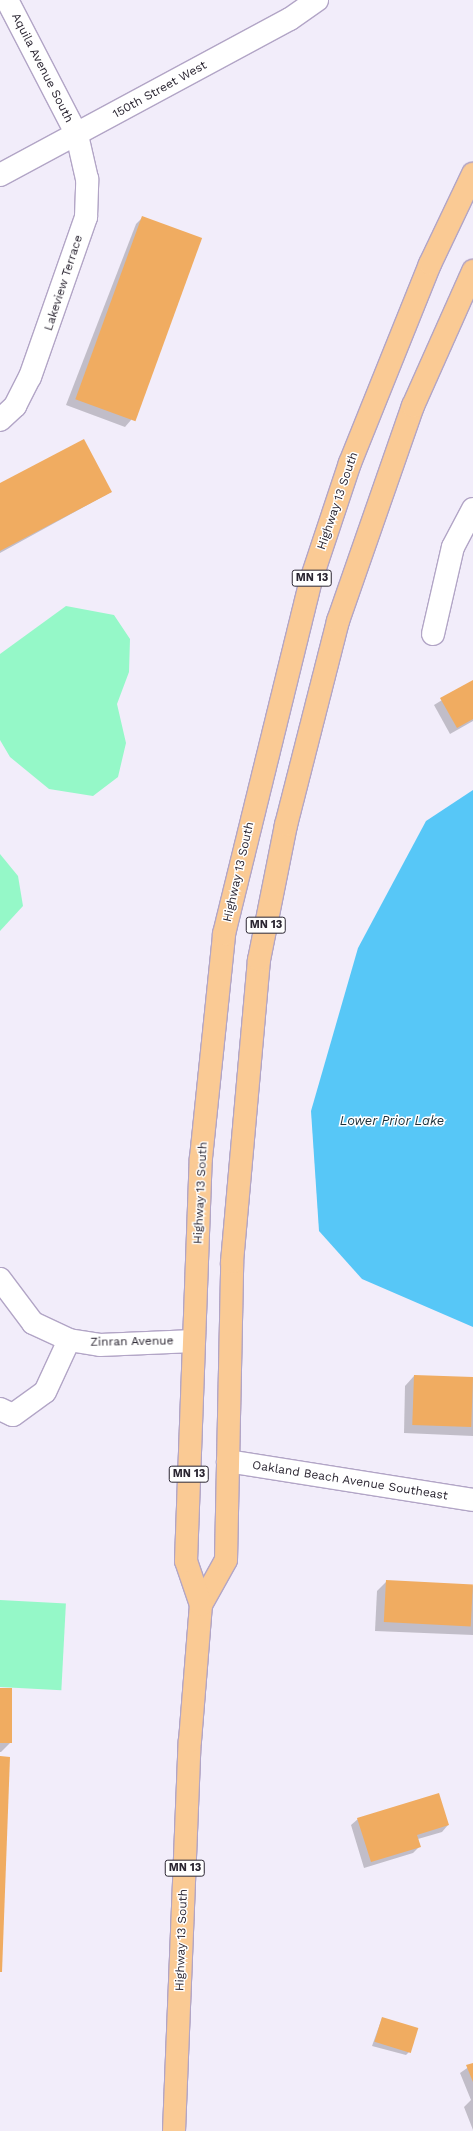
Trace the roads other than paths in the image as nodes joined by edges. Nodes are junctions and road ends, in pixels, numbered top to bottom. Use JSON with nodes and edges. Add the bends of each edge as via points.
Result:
{"nodes":[{"id":1,"x":7,"y":0,"type":"edge"},
{"id":2,"x":317,"y":0,"type":"edge"},
{"id":3,"x":77,"y":135,"type":"junction"},
{"id":4,"x":473,"y":174,"type":"edge"},
{"id":5,"x":0,"y":175,"type":"edge"},
{"id":6,"x":473,"y":271,"type":"edge"},
{"id":7,"x":0,"y":420,"type":"edge"},
{"id":8,"x":473,"y":509,"type":"edge"},
{"id":9,"x":433,"y":634,"type":"dead end"},
{"id":10,"x":2,"y":1286,"type":"edge"},
{"id":11,"x":69,"y":1340,"type":"junction"},
{"id":12,"x":194,"y":1340,"type":"junction"},
{"id":13,"x":0,"y":1409,"type":"edge"},
{"id":14,"x":228,"y":1461,"type":"junction"},
{"id":15,"x":473,"y":1500,"type":"edge"},
{"id":16,"x":201,"y":1605,"type":"junction"},
{"id":17,"x":174,"y":2131,"type":"edge"}],
"edges":[{"from":1,"to":3,"type":"street","name":"Aquila Avenue South"},
{"from":2,"to":3,"type":"street","name":"150th Street West","via":[[290,19]]},
{"from":3,"to":5,"type":"street","name":"150th Street West"},
{"from":3,"to":7,"type":"street","name":"Lakeview Terrace","via":[[87,179],[86,217],[30,377],[15,406]]},
{"from":4,"to":12,"type":"main road","name":"Highway 13 South","number":"MN 13","via":[[430,264],[350,463],[311,580],[265,762],[224,934],[201,1158]]},
{"from":6,"to":14,"type":"main road","name":"Highway 13 South","number":"MN 13","via":[[413,406],[338,621],[285,832],[259,960],[255,999],[232,1262]]},
{"from":8,"to":9,"type":"street","via":[[453,547]]},
{"from":10,"to":11,"type":"street","name":"Zinran Avenue","via":[[33,1323]]},
{"from":11,"to":12,"type":"street","name":"Zinran Avenue","via":[[100,1345]]},
{"from":11,"to":13,"type":"street","via":[[45,1392],[13,1415]]},
{"from":12,"to":16,"type":"main road","name":"Highway 13 South","number":"MN 13","via":[[186,1561]]},
{"from":14,"to":15,"type":"street","name":"Oakland Beach Avenue Southeast"},
{"from":14,"to":16,"type":"main road","name":"Highway 13 South","number":"MN 13","via":[[226,1560]]},
{"from":16,"to":17,"type":"main road","name":"Highway 13 South","number":"MN 13","via":[[190,1741]]}]}
